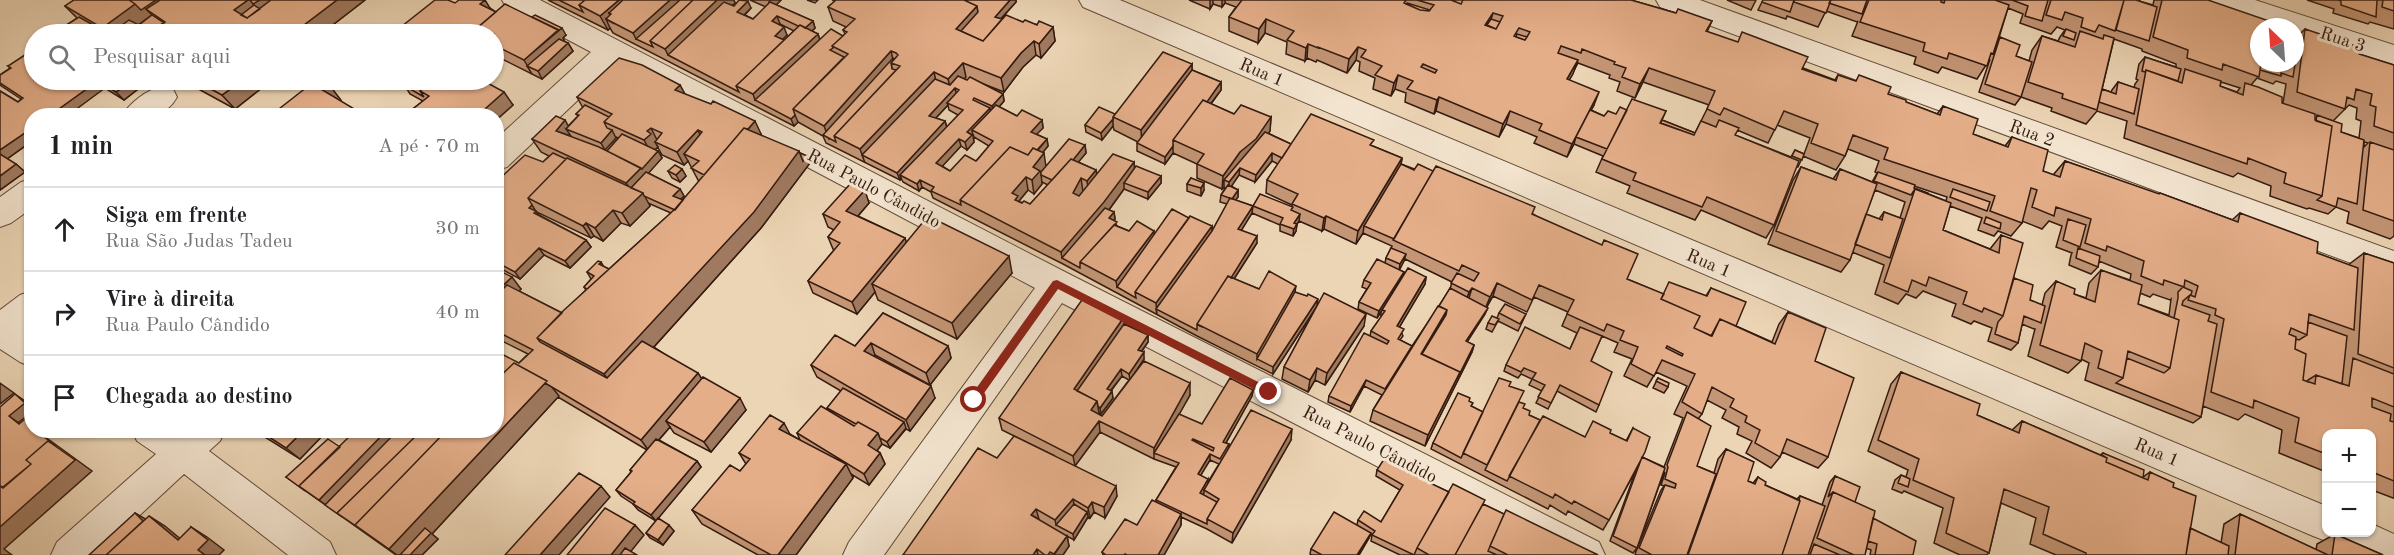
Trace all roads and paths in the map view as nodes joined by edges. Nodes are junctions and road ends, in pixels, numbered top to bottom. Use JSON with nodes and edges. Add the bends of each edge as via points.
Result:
{"nodes":[{"id":1,"x":516,"y":0,"type":"edge"},
{"id":2,"x":1670,"y":0,"type":"edge"},
{"id":3,"x":2223,"y":0,"type":"edge"},
{"id":4,"x":1115,"y":4,"type":"edge"},
{"id":5,"x":613,"y":49,"type":"junction"},
{"id":6,"x":2394,"y":56,"type":"edge"},
{"id":7,"x":162,"y":97,"type":"dead end"},
{"id":8,"x":148,"y":108,"type":"edge"},
{"id":9,"x":504,"y":151,"type":"edge"},
{"id":10,"x":24,"y":197,"type":"edge"},
{"id":11,"x":0,"y":214,"type":"edge"},
{"id":12,"x":2394,"y":265,"type":"edge"},
{"id":13,"x":1057,"y":284,"type":"junction"},
{"id":14,"x":24,"y":311,"type":"edge"},
{"id":15,"x":0,"y":330,"type":"edge"},
{"id":16,"x":24,"y":346,"type":"edge"},
{"id":17,"x":195,"y":441,"type":"edge"},
{"id":18,"x":2322,"y":522,"type":"edge"},
{"id":19,"x":2359,"y":537,"type":"edge"},
{"id":20,"x":2394,"y":552,"type":"edge"},
{"id":21,"x":70,"y":555,"type":"edge"},
{"id":22,"x":317,"y":555,"type":"edge"},
{"id":23,"x":862,"y":555,"type":"edge"},
{"id":24,"x":1586,"y":555,"type":"edge"}],
"edges":[{"from":1,"to":5,"type":"street","name":"Rua Paulo Cândido"},
{"from":2,"to":12,"type":"street","name":"Rua 2"},
{"from":3,"to":6,"type":"street","name":"Rua 3"},
{"from":4,"to":18,"type":"street","name":"Rua 1","via":[[1753,282]]},
{"from":5,"to":9,"type":"street"},
{"from":5,"to":13,"type":"street","name":"Rua Paulo Cândido"},
{"from":7,"to":8,"type":"street"},
{"from":10,"to":11,"type":"street"},
{"from":13,"to":23,"type":"street"},
{"from":13,"to":24,"type":"street","name":"Rua Paulo Cândido"},
{"from":14,"to":15,"type":"street"},
{"from":15,"to":16,"type":"street"},
{"from":17,"to":21,"type":"street"},
{"from":17,"to":22,"type":"street"},
{"from":19,"to":20,"type":"street"}]}
